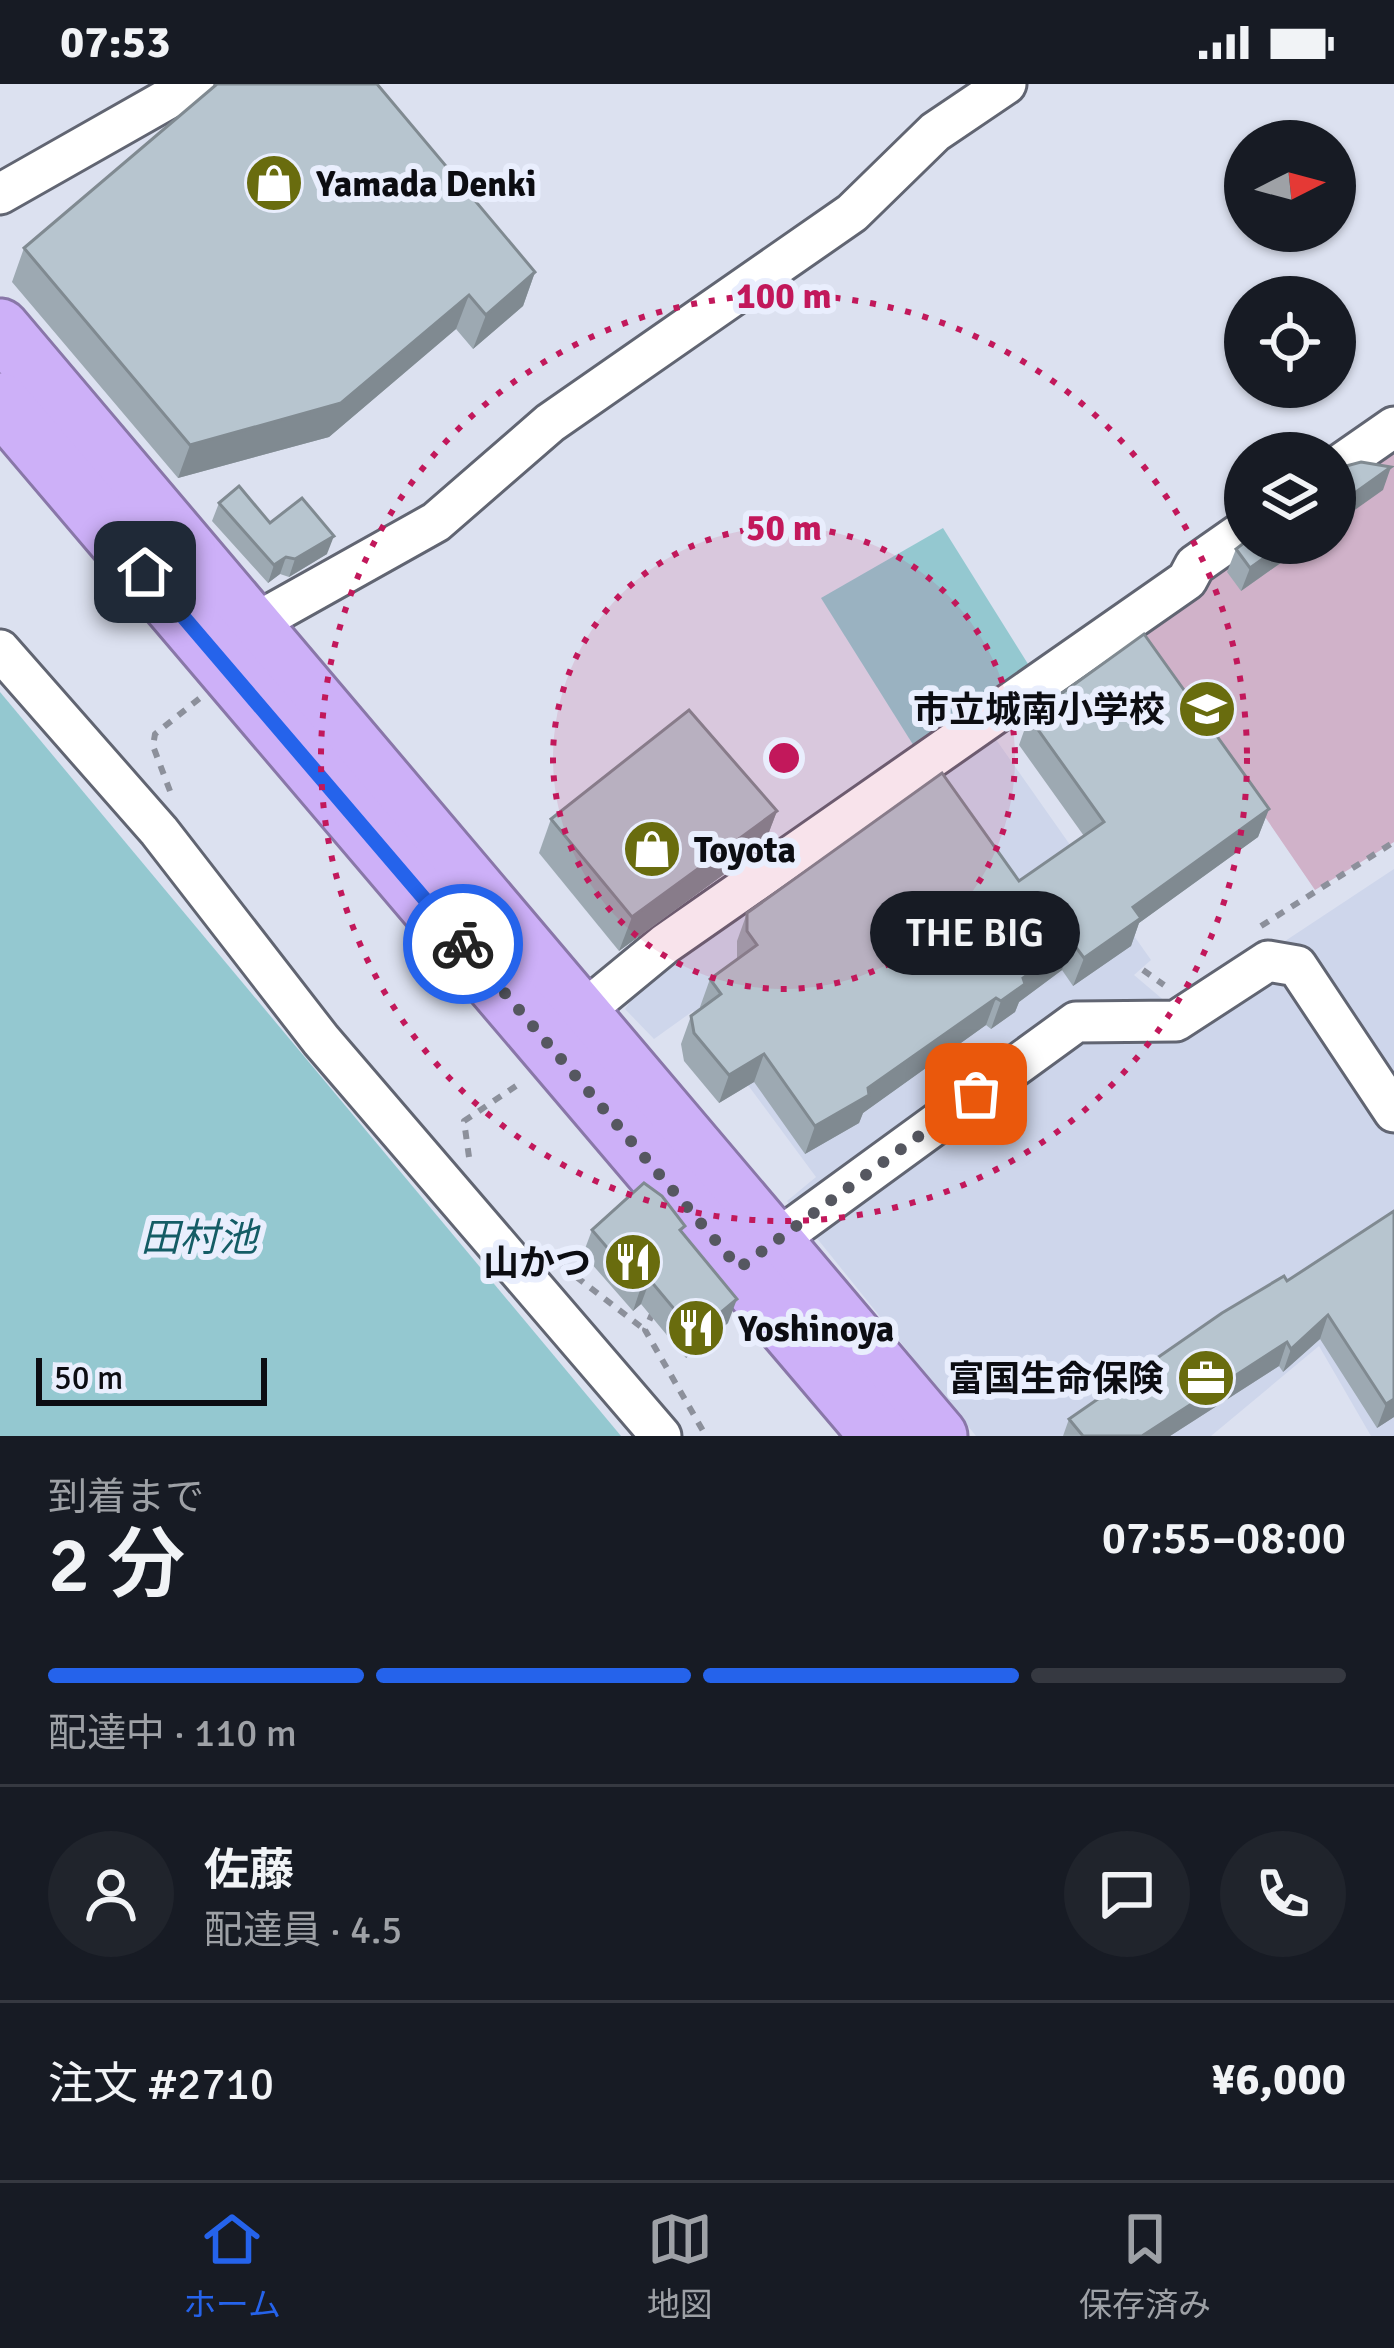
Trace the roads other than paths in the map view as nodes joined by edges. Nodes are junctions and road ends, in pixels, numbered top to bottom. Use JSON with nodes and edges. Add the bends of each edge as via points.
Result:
{"nodes":[{"id":1,"x":194,"y":84,"type":"edge"},
{"id":2,"x":1006,"y":84,"type":"edge"},
{"id":3,"x":0,"y":194,"type":"edge"},
{"id":4,"x":0,"y":328,"type":"edge"},
{"id":5,"x":0,"y":402,"type":"edge"},
{"id":6,"x":1394,"y":427,"type":"edge"},
{"id":7,"x":1356,"y":453,"type":"edge"},
{"id":8,"x":1224,"y":545,"type":"edge"},
{"id":9,"x":241,"y":649,"type":"junction"},
{"id":10,"x":0,"y":650,"type":"edge"},
{"id":11,"x":572,"y":1038,"type":"junction"},
{"id":12,"x":1394,"y":1112,"type":"edge"},
{"id":13,"x":756,"y":1255,"type":"junction"},
{"id":14,"x":661,"y":1436,"type":"edge"},
{"id":15,"x":880,"y":1436,"type":"edge"},
{"id":16,"x":938,"y":1436,"type":"edge"}],
"edges":[{"from":1,"to":3,"type":"street"},
{"from":2,"to":9,"type":"street","via":[[935,132],[852,213],[550,423],[436,522]]},
{"from":4,"to":9,"type":"highway"},
{"from":5,"to":9,"type":"highway"},
{"from":6,"to":7,"type":"street"},
{"from":8,"to":11,"type":"street","via":[[1186,580],[665,944]]},
{"from":9,"to":11,"type":"highway"},
{"from":10,"to":14,"type":"street"},
{"from":11,"to":13,"type":"highway"},
{"from":12,"to":13,"type":"street","via":[[1297,966],[1268,961],[1176,1021],[1076,1022]]},
{"from":13,"to":15,"type":"highway"},
{"from":13,"to":16,"type":"highway"}]}
